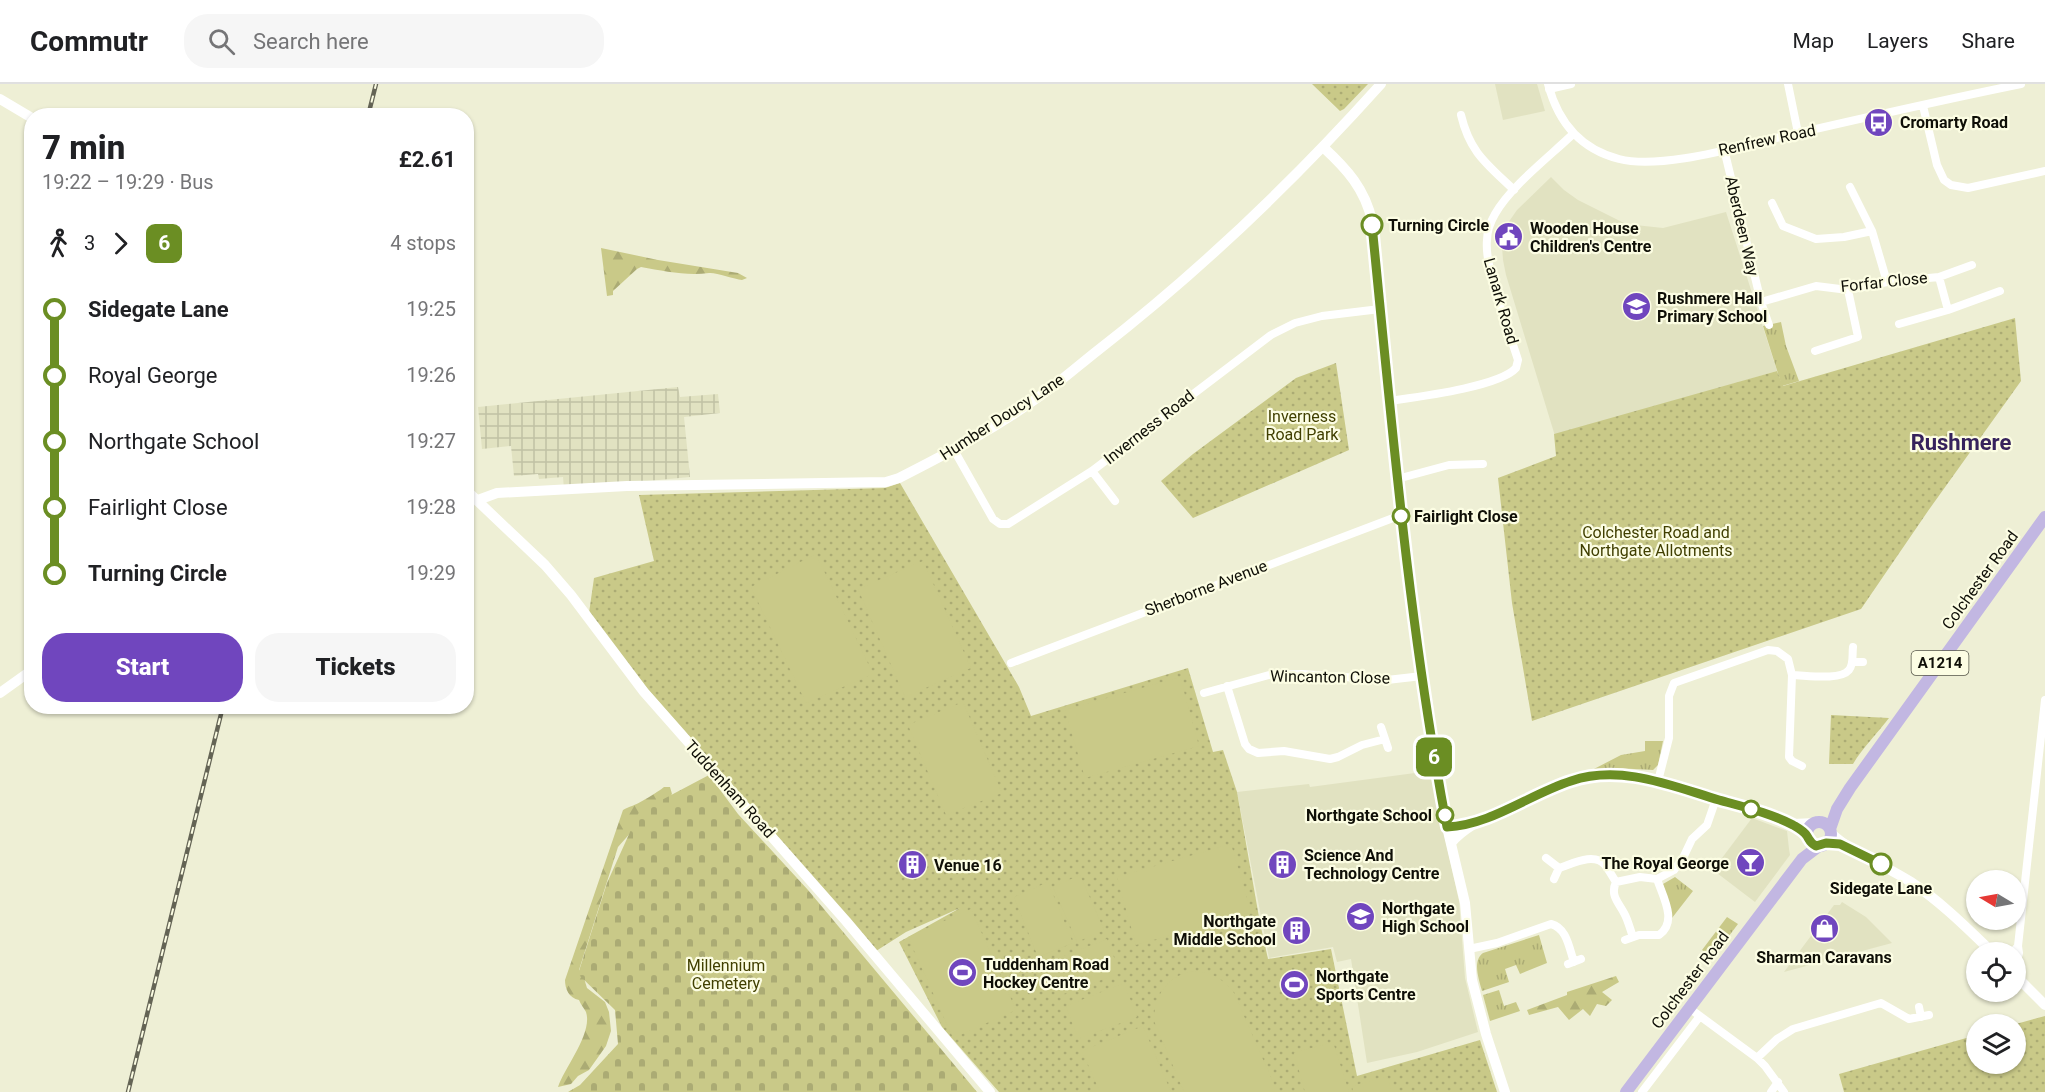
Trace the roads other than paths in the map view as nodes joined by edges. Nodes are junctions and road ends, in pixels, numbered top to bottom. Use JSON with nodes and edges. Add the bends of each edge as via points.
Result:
{"nodes":[{"id":1,"x":1381,"y":84,"type":"edge"},
{"id":2,"x":1571,"y":84,"type":"edge"},
{"id":3,"x":1788,"y":84,"type":"edge"},
{"id":4,"x":2021,"y":84,"type":"edge"},
{"id":5,"x":1548,"y":86,"type":"edge"},
{"id":6,"x":1983,"y":88,"type":"edge"},
{"id":7,"x":0,"y":99,"type":"edge"},
{"id":8,"x":1923,"y":106,"type":"junction"},
{"id":9,"x":24,"y":113,"type":"edge"},
{"id":10,"x":1461,"y":114,"type":"dead end"},
{"id":11,"x":1798,"y":133,"type":"junction"},
{"id":12,"x":1572,"y":135,"type":"junction"},
{"id":13,"x":1323,"y":147,"type":"junction"},
{"id":14,"x":1724,"y":149,"type":"junction"},
{"id":15,"x":2045,"y":171,"type":"edge"},
{"id":16,"x":1850,"y":187,"type":"dead end"},
{"id":17,"x":1514,"y":190,"type":"junction"},
{"id":18,"x":1772,"y":203,"type":"dead end"},
{"id":19,"x":1872,"y":231,"type":"junction"},
{"id":20,"x":1972,"y":265,"type":"dead end"},
{"id":21,"x":1939,"y":277,"type":"junction"},
{"id":22,"x":1887,"y":282,"type":"junction"},
{"id":23,"x":1848,"y":290,"type":"junction"},
{"id":24,"x":2000,"y":291,"type":"dead end"},
{"id":25,"x":1761,"y":302,"type":"junction"},
{"id":26,"x":1380,"y":309,"type":"junction"},
{"id":27,"x":1948,"y":310,"type":"junction"},
{"id":28,"x":1899,"y":324,"type":"dead end"},
{"id":29,"x":1769,"y":325,"type":"dead end"},
{"id":30,"x":1815,"y":351,"type":"dead end"},
{"id":31,"x":1389,"y":401,"type":"junction"},
{"id":32,"x":954,"y":450,"type":"junction"},
{"id":33,"x":1483,"y":464,"type":"dead end"},
{"id":34,"x":1092,"y":471,"type":"junction"},
{"id":35,"x":1397,"y":479,"type":"junction"},
{"id":36,"x":474,"y":497,"type":"edge"},
{"id":37,"x":478,"y":500,"type":"junction"},
{"id":38,"x":1115,"y":501,"type":"dead end"},
{"id":39,"x":1401,"y":515,"type":"junction"},
{"id":40,"x":2045,"y":518,"type":"edge"},
{"id":41,"x":1852,"y":647,"type":"dead end"},
{"id":42,"x":1852,"y":662,"type":"junction"},
{"id":43,"x":1863,"y":662,"type":"dead end"},
{"id":44,"x":1011,"y":663,"type":"dead end"},
{"id":45,"x":1792,"y":675,"type":"junction"},
{"id":46,"x":24,"y":676,"type":"edge"},
{"id":47,"x":1422,"y":676,"type":"junction"},
{"id":48,"x":1227,"y":686,"type":"junction"},
{"id":49,"x":0,"y":693,"type":"edge"},
{"id":50,"x":1204,"y":693,"type":"dead end"},
{"id":51,"x":2045,"y":700,"type":"edge"},
{"id":52,"x":1381,"y":727,"type":"dead end"},
{"id":53,"x":1385,"y":739,"type":"junction"},
{"id":54,"x":1388,"y":748,"type":"dead end"},
{"id":55,"x":1802,"y":766,"type":"dead end"},
{"id":56,"x":1658,"y":781,"type":"junction"},
{"id":57,"x":1716,"y":799,"type":"junction"},
{"id":58,"x":1474,"y":823,"type":"junction"},
{"id":59,"x":1791,"y":824,"type":"junction"},
{"id":60,"x":1447,"y":827,"type":"junction"},
{"id":61,"x":1823,"y":833,"type":"junction"},
{"id":62,"x":1807,"y":837,"type":"junction"},
{"id":63,"x":1451,"y":843,"type":"junction"},
{"id":64,"x":1546,"y":858,"type":"dead end"},
{"id":65,"x":1802,"y":859,"type":"junction"},
{"id":66,"x":1559,"y":868,"type":"junction"},
{"id":67,"x":1554,"y":879,"type":"dead end"},
{"id":68,"x":1657,"y":879,"type":"junction"},
{"id":69,"x":1616,"y":882,"type":"junction"},
{"id":70,"x":1981,"y":942,"type":"edge"},
{"id":71,"x":2017,"y":942,"type":"edge"},
{"id":72,"x":1469,"y":949,"type":"junction"},
{"id":73,"x":1574,"y":962,"type":"dead end"},
{"id":74,"x":2026,"y":986,"type":"edge"},
{"id":75,"x":2045,"y":1005,"type":"edge"},
{"id":76,"x":1919,"y":1007,"type":"dead end"},
{"id":77,"x":1689,"y":1008,"type":"junction"},
{"id":78,"x":1700,"y":1016,"type":"junction"},
{"id":79,"x":1757,"y":1058,"type":"junction"},
{"id":80,"x":1778,"y":1082,"type":"junction"},
{"id":81,"x":990,"y":1092,"type":"edge"},
{"id":82,"x":1505,"y":1092,"type":"edge"},
{"id":83,"x":1626,"y":1092,"type":"edge"},
{"id":84,"x":1642,"y":1092,"type":"edge"},
{"id":85,"x":1771,"y":1092,"type":"edge"},
{"id":86,"x":1784,"y":1092,"type":"edge"}],
"edges":[{"from":1,"to":13,"type":"street","name":"Humber Doucy Lane"},
{"from":2,"to":5,"type":"street"},
{"from":3,"to":11,"type":"street"},
{"from":4,"to":6,"type":"street","name":"Renfrew Road"},
{"from":5,"to":12,"type":"street"},
{"from":6,"to":8,"type":"street","name":"Renfrew Road"},
{"from":7,"to":9,"type":"street"},
{"from":8,"to":11,"type":"street","name":"Renfrew Road"},
{"from":8,"to":15,"type":"street","via":[[1937,165],[1944,180],[1951,184],[1968,188]]},
{"from":10,"to":17,"type":"street","via":[[1473,148]]},
{"from":11,"to":14,"type":"street","name":"Renfrew Road"},
{"from":12,"to":14,"type":"street","name":"Renfrew Road","via":[[1605,154],[1642,162]]},
{"from":12,"to":17,"type":"street","name":"Lanark Road"},
{"from":13,"to":26,"type":"street","via":[[1352,175],[1369,207]]},
{"from":13,"to":32,"type":"street","name":"Humber Doucy Lane","via":[[1159,303],[1041,396]]},
{"from":14,"to":25,"type":"street","name":"Aberdeen Way"},
{"from":16,"to":19,"type":"street"},
{"from":17,"to":31,"type":"street","name":"Lanark Road","via":[[1496,212],[1486,240],[1518,360],[1516,368],[1503,376],[1441,394]]},
{"from":18,"to":19,"type":"street","via":[[1783,226],[1816,238]]},
{"from":19,"to":22,"type":"street"},
{"from":20,"to":21,"type":"street","name":"Forfar Close"},
{"from":21,"to":22,"type":"street","name":"Forfar Close"},
{"from":21,"to":27,"type":"street"},
{"from":22,"to":23,"type":"street","name":"Forfar Close"},
{"from":23,"to":25,"type":"street","name":"Forfar Close","via":[[1816,286]]},
{"from":23,"to":30,"type":"street","via":[[1858,337]]},
{"from":24,"to":27,"type":"street"},
{"from":25,"to":29,"type":"street","name":"Aberdeen Way"},
{"from":26,"to":31,"type":"street"},
{"from":26,"to":34,"type":"street","name":"Inverness Road","via":[[1322,316],[1271,335]]},
{"from":27,"to":28,"type":"street"},
{"from":31,"to":35,"type":"street"},
{"from":32,"to":34,"type":"street","name":"Inverness Road","via":[[993,519],[1000,524],[1008,524]]},
{"from":32,"to":37,"type":"street","name":"Humber Doucy Lane","via":[[886,482],[627,486],[497,493]]},
{"from":33,"to":35,"type":"street","via":[[1449,465]]},
{"from":34,"to":38,"type":"street"},
{"from":35,"to":39,"type":"street"},
{"from":36,"to":37,"type":"street","name":"Tuddenham Road"},
{"from":37,"to":81,"type":"street","name":"Tuddenham Road","via":[[563,585],[644,692],[832,904]]},
{"from":39,"to":44,"type":"street","name":"Sherborne Avenue"},
{"from":39,"to":47,"type":"street"},
{"from":40,"to":61,"type":"main road","name":"Colchester Road","number":"A1214"},
{"from":41,"to":42,"type":"street"},
{"from":42,"to":43,"type":"street"},
{"from":42,"to":45,"type":"street","via":[[1846,673],[1836,676]]},
{"from":45,"to":55,"type":"street","via":[[1789,757]]},
{"from":45,"to":56,"type":"street","via":[[1788,659],[1778,651],[1768,650],[1671,687],[1669,738]]},
{"from":46,"to":49,"type":"street"},
{"from":47,"to":48,"type":"street","name":"Wincanton Close","via":[[1387,680],[1278,674]]},
{"from":47,"to":60,"type":"street"},
{"from":48,"to":50,"type":"street","name":"Wincanton Close"},
{"from":48,"to":53,"type":"street","via":[[1245,744],[1255,752],[1284,751],[1334,758]]},
{"from":51,"to":71,"type":"street"},
{"from":52,"to":53,"type":"street"},
{"from":53,"to":54,"type":"street"},
{"from":56,"to":57,"type":"street"},
{"from":56,"to":58,"type":"street","via":[[1620,776],[1573,780]]},
{"from":57,"to":59,"type":"street"},
{"from":57,"to":68,"type":"street","via":[[1707,825],[1692,839],[1679,864]]},
{"from":58,"to":60,"type":"street"},
{"from":58,"to":63,"type":"street"},
{"from":59,"to":61,"type":"street"},
{"from":59,"to":62,"type":"street"},
{"from":60,"to":63,"type":"street"},
{"from":61,"to":62,"type":"main road","via":[[1812,844]]},
{"from":61,"to":65,"type":"main road","name":"Colchester Road"},
{"from":61,"to":70,"type":"street","via":[[1885,866],[1939,902]]},
{"from":62,"to":65,"type":"main road","name":"Colchester Road"},
{"from":63,"to":72,"type":"street","via":[[1466,903]]},
{"from":64,"to":66,"type":"street"},
{"from":65,"to":77,"type":"main road","name":"Colchester Road"},
{"from":66,"to":67,"type":"street"},
{"from":66,"to":69,"type":"street","via":[[1596,860],[1604,864]]},
{"from":68,"to":69,"type":"street","via":[[1640,877]]},
{"from":68,"to":69,"type":"street","via":[[1669,915],[1668,925],[1659,935],[1629,938],[1624,912],[1613,893]]},
{"from":72,"to":73,"type":"street","via":[[1551,924],[1564,932]]},
{"from":72,"to":82,"type":"street","via":[[1476,996]]},
{"from":74,"to":75,"type":"street"},
{"from":76,"to":79,"type":"street","via":[[1925,1016],[1906,1018],[1881,1003],[1793,1029]]},
{"from":77,"to":78,"type":"street"},
{"from":77,"to":83,"type":"main road","name":"Colchester Road"},
{"from":78,"to":79,"type":"street"},
{"from":78,"to":84,"type":"street","name":"Colchester Road"},
{"from":79,"to":80,"type":"street"},
{"from":80,"to":85,"type":"street"},
{"from":80,"to":86,"type":"street"}]}
